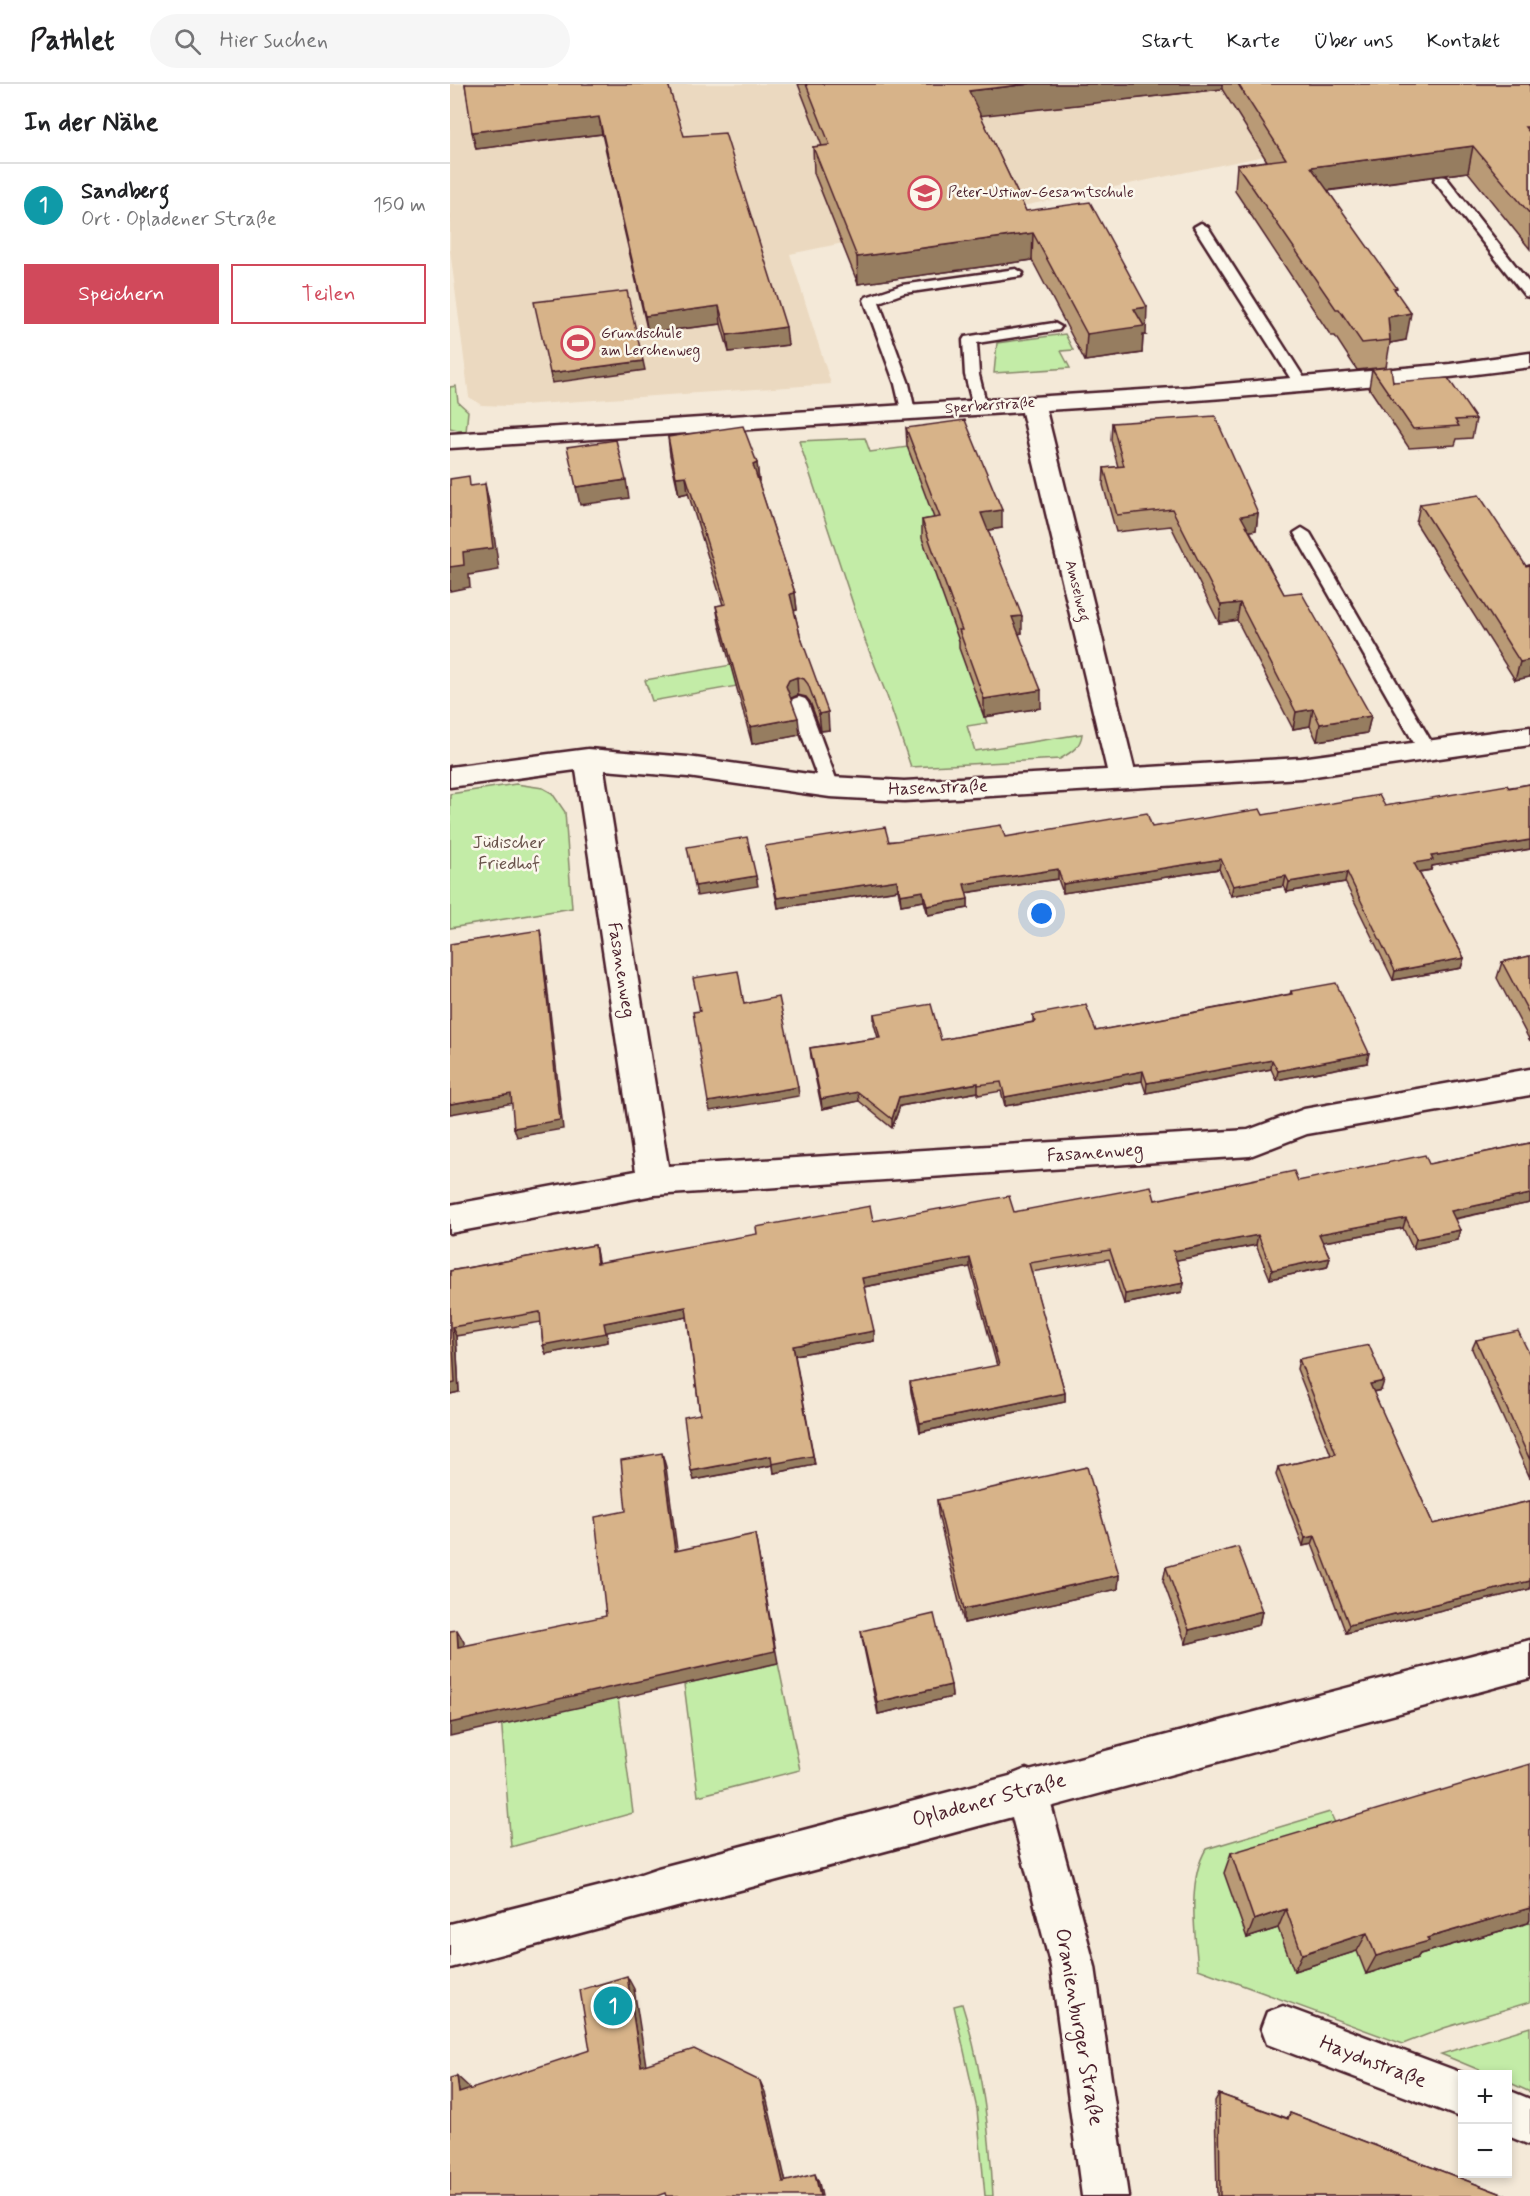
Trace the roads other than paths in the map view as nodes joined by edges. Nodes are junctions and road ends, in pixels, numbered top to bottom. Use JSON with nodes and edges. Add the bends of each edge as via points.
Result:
{"nodes":[{"id":1,"x":1441,"y":180,"type":"edge"},
{"id":2,"x":1201,"y":227,"type":"dead end"},
{"id":3,"x":1016,"y":273,"type":"dead end"},
{"id":4,"x":1530,"y":293,"type":"edge"},
{"id":5,"x":1054,"y":327,"type":"dead end"},
{"id":6,"x":1530,"y":360,"type":"edge"},
{"id":7,"x":1301,"y":384,"type":"junction"},
{"id":8,"x":1032,"y":403,"type":"junction"},
{"id":9,"x":979,"y":407,"type":"junction"},
{"id":10,"x":907,"y":411,"type":"junction"},
{"id":11,"x":450,"y":441,"type":"edge"},
{"id":12,"x":1302,"y":533,"type":"dead end"},
{"id":13,"x":799,"y":703,"type":"dead end"},
{"id":14,"x":1530,"y":736,"type":"edge"},
{"id":15,"x":1427,"y":750,"type":"junction"},
{"id":16,"x":588,"y":759,"type":"junction"},
{"id":17,"x":450,"y":777,"type":"edge"},
{"id":18,"x":1123,"y":779,"type":"junction"},
{"id":19,"x":831,"y":787,"type":"junction"},
{"id":20,"x":1530,"y":1082,"type":"edge"},
{"id":21,"x":654,"y":1181,"type":"junction"},
{"id":22,"x":450,"y":1219,"type":"edge"},
{"id":23,"x":1530,"y":1659,"type":"edge"},
{"id":24,"x":1026,"y":1790,"type":"junction"},
{"id":25,"x":450,"y":1946,"type":"edge"},
{"id":26,"x":1283,"y":2028,"type":"dead end"},
{"id":27,"x":1458,"y":2094,"type":"edge"},
{"id":28,"x":1512,"y":2115,"type":"edge"},
{"id":29,"x":1530,"y":2122,"type":"edge"},
{"id":30,"x":1105,"y":2196,"type":"edge"}],
"edges":[{"from":1,"to":4,"type":"lane"},
{"from":2,"to":7,"type":"lane"},
{"from":3,"to":10,"type":"lane","via":[[902,289],[871,300],[902,384]]},
{"from":5,"to":9,"type":"lane","via":[[970,340]]},
{"from":6,"to":7,"type":"street","name":"Sperberstraße"},
{"from":7,"to":8,"type":"street","name":"Sperberstraße"},
{"from":8,"to":9,"type":"street","name":"Sperberstraße"},
{"from":8,"to":18,"type":"street","name":"Amselweg"},
{"from":9,"to":10,"type":"street","name":"Sperberstraße"},
{"from":10,"to":11,"type":"street","name":"Sperberstraße"},
{"from":12,"to":15,"type":"lane"},
{"from":13,"to":19,"type":"lane"},
{"from":14,"to":15,"type":"street","name":"Hasenstraße"},
{"from":15,"to":18,"type":"street","name":"Hasenstraße","via":[[1301,768]]},
{"from":16,"to":17,"type":"street","name":"Hasenstraße"},
{"from":16,"to":19,"type":"street","name":"Hasenstraße","via":[[688,767]]},
{"from":16,"to":21,"type":"street","name":"Fasanenweg"},
{"from":18,"to":19,"type":"street","name":"Hasenstraße","via":[[904,791]]},
{"from":20,"to":21,"type":"street","name":"Fasanenweg","via":[[1304,1122],[1250,1143]]},
{"from":21,"to":22,"type":"street","name":"Fasanenweg"},
{"from":23,"to":24,"type":"street","name":"Opladener Straße"},
{"from":24,"to":25,"type":"street","name":"Opladener Straße","via":[[658,1889],[617,1904]]},
{"from":24,"to":30,"type":"street","name":"Oranienburger Straße","via":[[1073,1966]]},
{"from":26,"to":27,"type":"street","name":"Haydnstraße"},
{"from":28,"to":29,"type":"street"}]}
